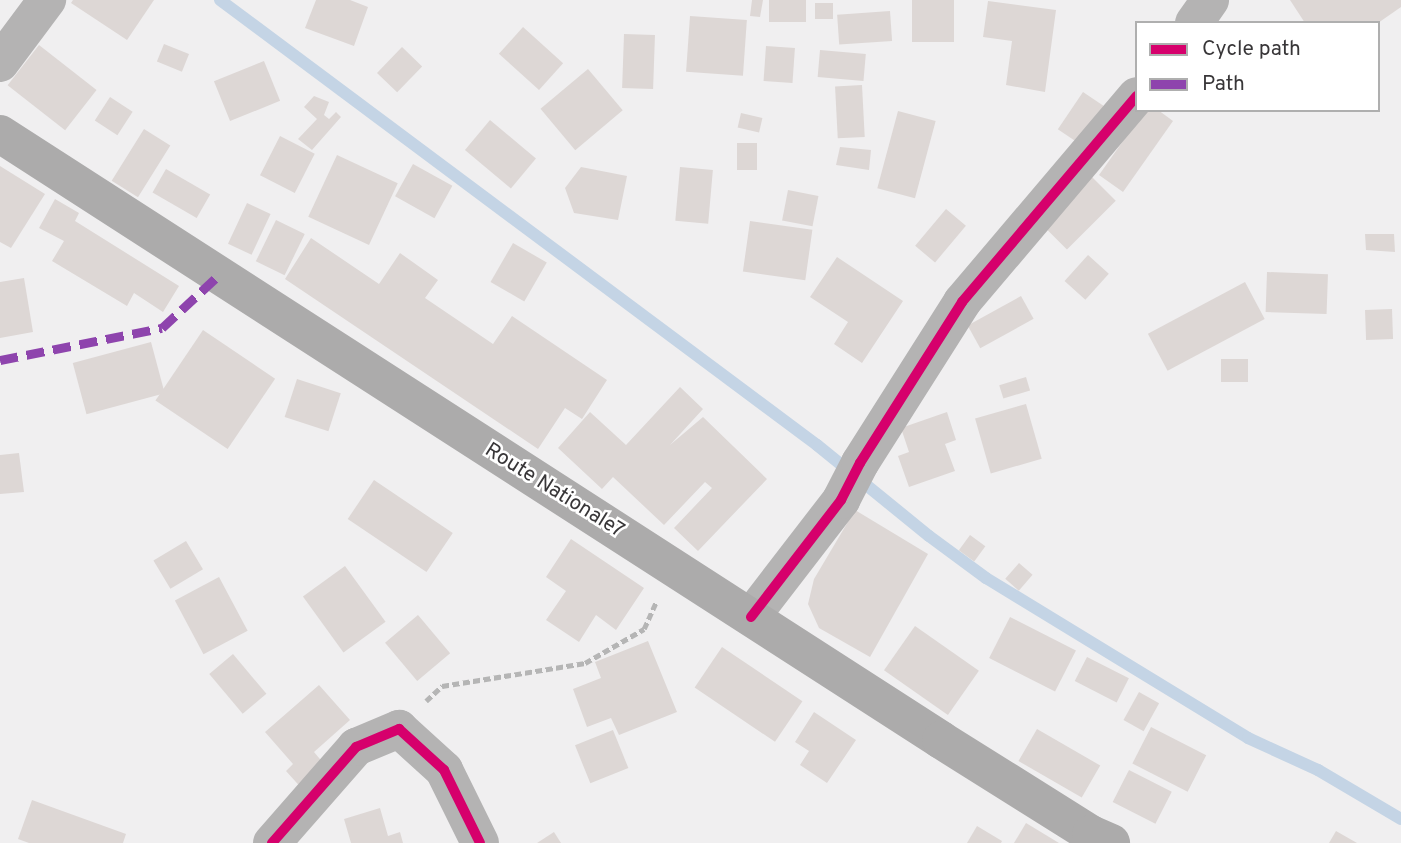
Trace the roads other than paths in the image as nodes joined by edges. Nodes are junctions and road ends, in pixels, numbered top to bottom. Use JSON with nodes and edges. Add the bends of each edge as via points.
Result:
{"nodes":[{"id":1,"x":47,"y":0,"type":"edge"},
{"id":2,"x":1210,"y":0,"type":"edge"},
{"id":3,"x":1195,"y":21,"type":"edge"},
{"id":4,"x":0,"y":63,"type":"edge"},
{"id":5,"x":1135,"y":98,"type":"edge"},
{"id":6,"x":0,"y":134,"type":"edge"},
{"id":7,"x":751,"y":617,"type":"junction"},
{"id":8,"x":272,"y":843,"type":"edge"},
{"id":9,"x":480,"y":843,"type":"edge"},
{"id":10,"x":1111,"y":843,"type":"edge"}],
"edges":[{"from":1,"to":4,"type":"street"},
{"from":2,"to":3,"type":"street"},
{"from":5,"to":7,"type":"street","via":[[962,302],[841,500]]},
{"from":6,"to":7,"type":"main road","name":"Route Nationale7"},
{"from":7,"to":10,"type":"main road","name":"Route Nationale7"},
{"from":8,"to":9,"type":"street","via":[[356,747],[399,729],[444,770]]}]}
